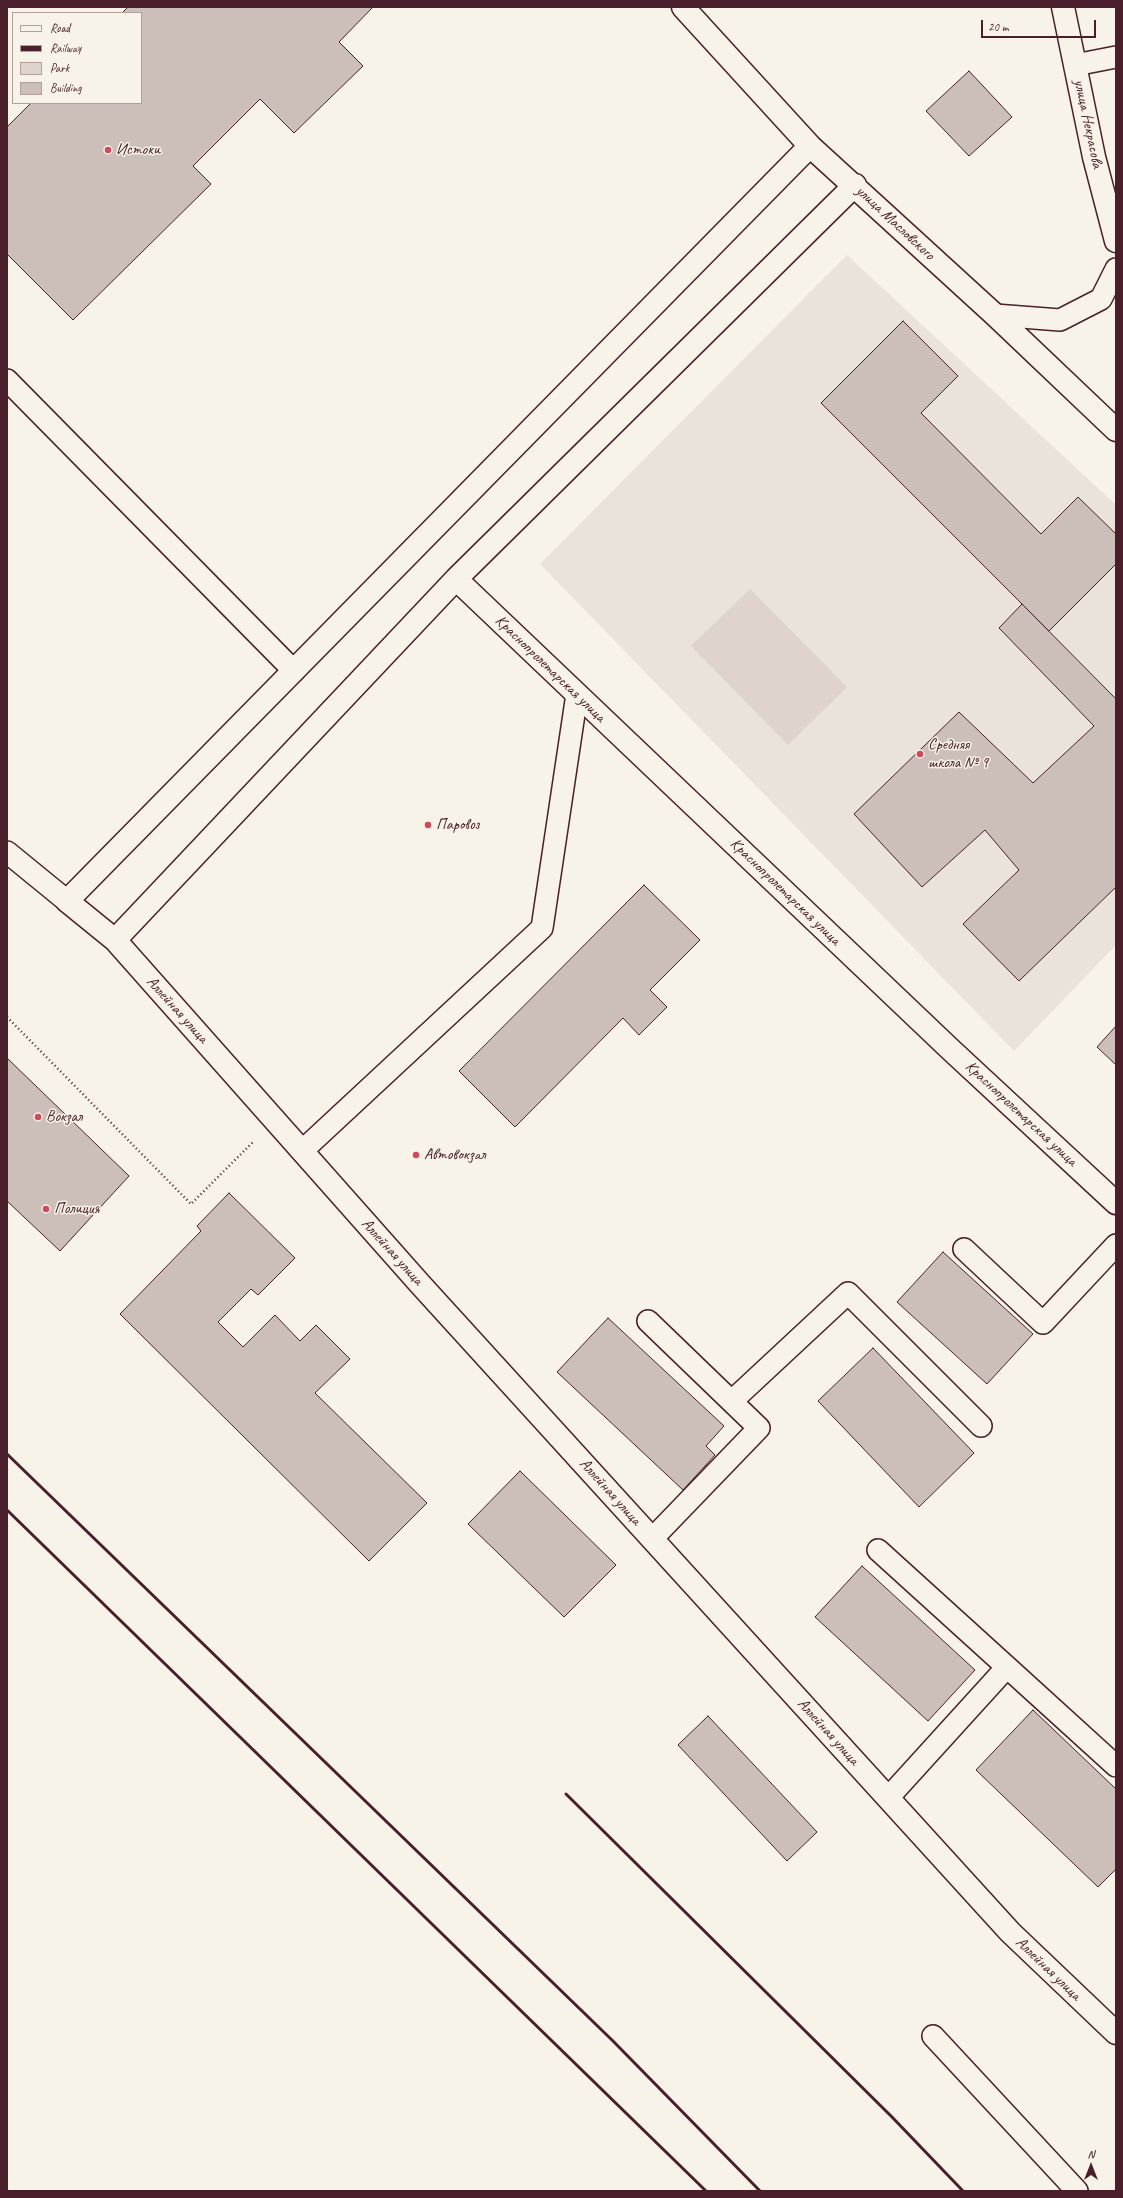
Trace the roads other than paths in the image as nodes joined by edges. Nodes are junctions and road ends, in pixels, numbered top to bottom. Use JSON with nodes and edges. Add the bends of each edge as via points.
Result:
{"nodes":[{"id":1,"x":683,"y":7,"type":"edge"},
{"id":2,"x":1063,"y":7,"type":"edge"},
{"id":3,"x":1116,"y":57,"type":"edge"},
{"id":4,"x":1075,"y":65,"type":"junction"},
{"id":5,"x":810,"y":146,"type":"junction"},
{"id":6,"x":855,"y":185,"type":"junction"},
{"id":7,"x":1116,"y":241,"type":"edge"},
{"id":8,"x":1116,"y":269,"type":"edge"},
{"id":9,"x":995,"y":315,"type":"junction"},
{"id":10,"x":7,"y":380,"type":"edge"},
{"id":11,"x":1116,"y":430,"type":"edge"},
{"id":12,"x":456,"y":579,"type":"junction"},
{"id":13,"x":294,"y":671,"type":"junction"},
{"id":14,"x":577,"y":694,"type":"junction"},
{"id":15,"x":7,"y":852,"type":"edge"},
{"id":16,"x":67,"y":901,"type":"junction"},
{"id":17,"x":115,"y":940,"type":"junction"},
{"id":18,"x":302,"y":1151,"type":"junction"},
{"id":19,"x":1116,"y":1203,"type":"edge"},
{"id":20,"x":1116,"y":1245,"type":"edge"},
{"id":21,"x":964,"y":1249,"type":"dead end"},
{"id":22,"x":648,"y":1321,"type":"dead end"},
{"id":23,"x":732,"y":1402,"type":"junction"},
{"id":24,"x":981,"y":1426,"type":"dead end"},
{"id":25,"x":652,"y":1539,"type":"junction"},
{"id":26,"x":878,"y":1550,"type":"dead end"},
{"id":27,"x":1007,"y":1667,"type":"junction"},
{"id":28,"x":1116,"y":1766,"type":"edge"},
{"id":29,"x":888,"y":1798,"type":"junction"},
{"id":30,"x":1116,"y":2033,"type":"edge"},
{"id":31,"x":933,"y":2036,"type":"dead end"},
{"id":32,"x":1077,"y":2191,"type":"edge"}],
"edges":[{"from":1,"to":5,"type":"street","name":"улица Масловского"},
{"from":2,"to":4,"type":"street","name":"улица Некрасова"},
{"from":3,"to":4,"type":"lane"},
{"from":4,"to":7,"type":"street","name":"улица Некрасова","via":[[1094,157]]},
{"from":5,"to":6,"type":"street","name":"улица Масловского"},
{"from":5,"to":13,"type":"street"},
{"from":6,"to":9,"type":"street","name":"улица Масловского"},
{"from":6,"to":12,"type":"street"},
{"from":8,"to":9,"type":"lane","via":[[1101,299],[1060,320]]},
{"from":9,"to":11,"type":"street","name":"улица Масловского"},
{"from":10,"to":13,"type":"lane"},
{"from":12,"to":14,"type":"street","name":"Краснопролетарская улица"},
{"from":12,"to":17,"type":"street"},
{"from":13,"to":16,"type":"street"},
{"from":14,"to":18,"type":"lane","via":[[542,928]]},
{"from":14,"to":19,"type":"street","name":"Краснопролетарская улица","via":[[950,1049]]},
{"from":15,"to":16,"type":"lane"},
{"from":16,"to":17,"type":"street","name":"Аллейная улица"},
{"from":17,"to":18,"type":"street","name":"Аллейная улица"},
{"from":18,"to":25,"type":"street","name":"Аллейная улица"},
{"from":20,"to":21,"type":"lane","via":[[1043,1323]]},
{"from":22,"to":23,"type":"lane"},
{"from":23,"to":24,"type":"lane","via":[[848,1293]]},
{"from":23,"to":25,"type":"lane","via":[[759,1428]]},
{"from":25,"to":29,"type":"street","name":"Аллейная улица"},
{"from":26,"to":27,"type":"lane"},
{"from":27,"to":28,"type":"lane"},
{"from":27,"to":29,"type":"lane"},
{"from":29,"to":30,"type":"street","name":"Аллейная улица","via":[[1010,1932]]},
{"from":31,"to":32,"type":"lane"}]}
